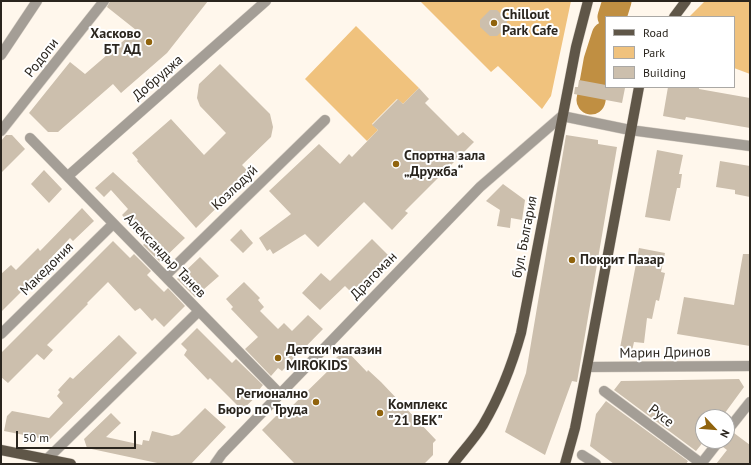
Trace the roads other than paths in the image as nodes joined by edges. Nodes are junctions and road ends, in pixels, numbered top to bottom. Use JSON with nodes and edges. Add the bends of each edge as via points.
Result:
{"nodes":[{"id":1,"x":37,"y":1,"type":"edge"},
{"id":2,"x":104,"y":1,"type":"edge"},
{"id":3,"x":266,"y":1,"type":"edge"},
{"id":4,"x":588,"y":1,"type":"edge"},
{"id":5,"x":686,"y":1,"type":"edge"},
{"id":6,"x":675,"y":16,"type":"edge"},
{"id":7,"x":1,"y":52,"type":"edge"},
{"id":8,"x":639,"y":88,"type":"edge"},
{"id":9,"x":562,"y":116,"type":"junction"},
{"id":10,"x":325,"y":120,"type":"dead end"},
{"id":11,"x":630,"y":130,"type":"junction"},
{"id":12,"x":1,"y":131,"type":"edge"},
{"id":13,"x":30,"y":138,"type":"dead end"},
{"id":14,"x":750,"y":146,"type":"edge"},
{"id":15,"x":68,"y":176,"type":"junction"},
{"id":16,"x":113,"y":224,"type":"junction"},
{"id":17,"x":165,"y":276,"type":"junction"},
{"id":18,"x":199,"y":311,"type":"junction"},
{"id":19,"x":1,"y":334,"type":"edge"},
{"id":20,"x":747,"y":366,"type":"edge"},
{"id":21,"x":587,"y":367,"type":"junction"},
{"id":22,"x":604,"y":391,"type":"dead end"},
{"id":23,"x":279,"y":393,"type":"junction"},
{"id":24,"x":750,"y":402,"type":"edge"},
{"id":25,"x":735,"y":421,"type":"edge"},
{"id":26,"x":713,"y":449,"type":"edge"},
{"id":27,"x":1,"y":450,"type":"edge"},
{"id":28,"x":582,"y":455,"type":"dead end"},
{"id":29,"x":47,"y":459,"type":"junction"},
{"id":30,"x":71,"y":464,"type":"edge"},
{"id":31,"x":215,"y":464,"type":"edge"},
{"id":32,"x":453,"y":464,"type":"edge"},
{"id":33,"x":565,"y":464,"type":"edge"},
{"id":34,"x":596,"y":464,"type":"edge"},
{"id":35,"x":701,"y":464,"type":"edge"}],
"edges":[{"from":1,"to":7,"type":"street"},
{"from":2,"to":12,"type":"street","name":"Родопи"},
{"from":3,"to":15,"type":"street","name":"Добруджа"},
{"from":4,"to":9,"type":"main road","name":"бул. България"},
{"from":5,"to":6,"type":"main road"},
{"from":8,"to":11,"type":"main road"},
{"from":9,"to":11,"type":"street"},
{"from":9,"to":23,"type":"street","name":"Драгоман","via":[[480,187]]},
{"from":9,"to":32,"type":"main road","name":"бул. България","via":[[521,333],[514,358],[483,426]]},
{"from":10,"to":17,"type":"street","name":"Козлодуй"},
{"from":11,"to":14,"type":"street"},
{"from":11,"to":21,"type":"main road"},
{"from":13,"to":15,"type":"street","name":"Александър Танев"},
{"from":15,"to":16,"type":"street","name":"Александър Танев"},
{"from":16,"to":17,"type":"street","name":"Александър Танев"},
{"from":16,"to":19,"type":"street","name":"Македония"},
{"from":17,"to":18,"type":"street","name":"Александър Танев"},
{"from":18,"to":23,"type":"street","name":"Александър Танев"},
{"from":18,"to":29,"type":"street"},
{"from":20,"to":21,"type":"street","name":"Марин Дринов"},
{"from":21,"to":33,"type":"main road"},
{"from":22,"to":35,"type":"street","name":"Русе"},
{"from":23,"to":31,"type":"street","name":"Драгоман"},
{"from":24,"to":25,"type":"street"},
{"from":26,"to":35,"type":"street"},
{"from":27,"to":29,"type":"main road"},
{"from":28,"to":34,"type":"street"},
{"from":29,"to":30,"type":"main road"}]}
